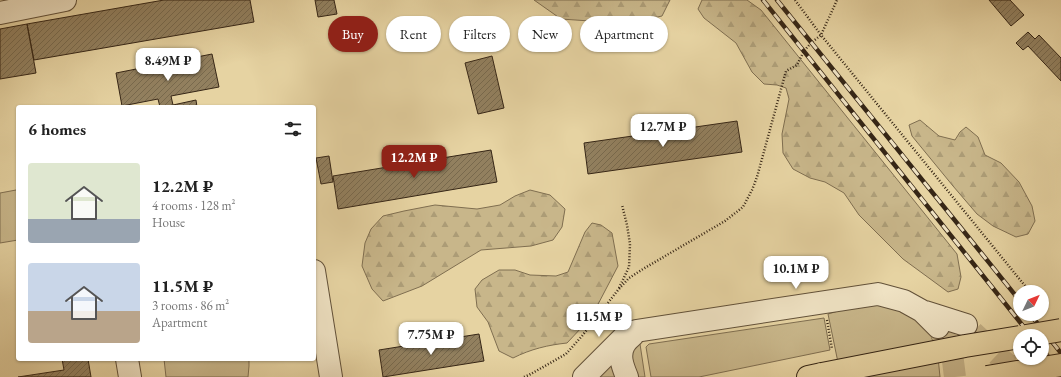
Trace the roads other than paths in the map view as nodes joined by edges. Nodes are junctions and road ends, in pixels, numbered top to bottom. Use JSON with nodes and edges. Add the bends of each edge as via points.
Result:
{"nodes":[{"id":1,"x":65,"y":0,"type":"edge"},
{"id":2,"x":0,"y":13,"type":"edge"},
{"id":3,"x":316,"y":283,"type":"edge"},
{"id":4,"x":922,"y":311,"type":"junction"},
{"id":5,"x":966,"y":325,"type":"tunnel mouth"},
{"id":6,"x":938,"y":327,"type":"tunnel mouth"},
{"id":7,"x":1061,"y":330,"type":"edge"},
{"id":8,"x":636,"y":331,"type":"junction"},
{"id":9,"x":1049,"y":332,"type":"edge"},
{"id":10,"x":1013,"y":338,"type":"edge"},
{"id":11,"x":127,"y":361,"type":"edge"},
{"id":12,"x":1061,"y":365,"type":"edge"},
{"id":13,"x":815,"y":376,"type":"edge"},
{"id":14,"x":130,"y":377,"type":"edge"},
{"id":15,"x":331,"y":377,"type":"edge"},
{"id":16,"x":584,"y":377,"type":"edge"},
{"id":17,"x":627,"y":377,"type":"edge"},
{"id":18,"x":987,"y":377,"type":"edge"}],
"edges":[{"from":1,"to":2,"type":"street"},
{"from":3,"to":15,"type":"street"},
{"from":4,"to":5,"type":"street"},
{"from":4,"to":6,"type":"street"},
{"from":4,"to":8,"type":"street","via":[[904,301],[878,294]]},
{"from":7,"to":9,"type":"main road","bridge":true},
{"from":8,"to":16,"type":"street","via":[[623,338]]},
{"from":8,"to":17,"type":"street","via":[[624,344],[621,352],[622,365]]},
{"from":10,"to":13,"type":"main road","bridge":true},
{"from":11,"to":14,"type":"street"},
{"from":12,"to":18,"type":"main road","bridge":true}]}
